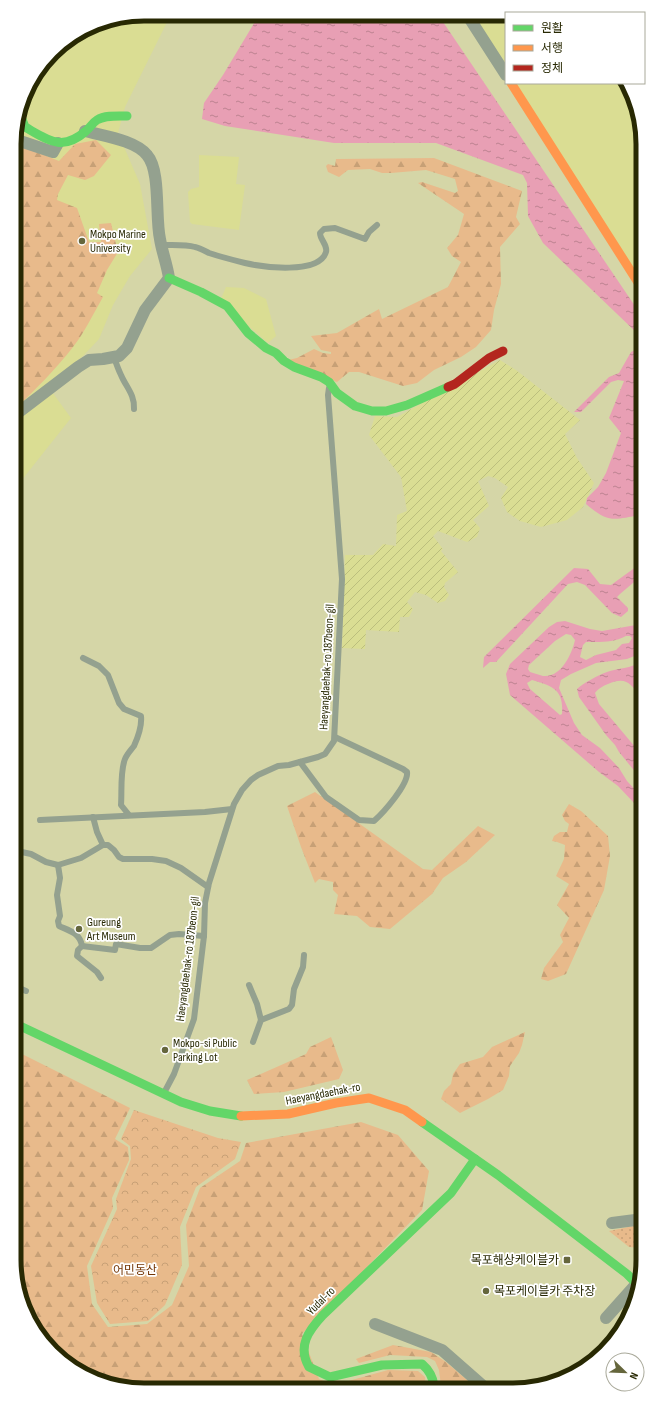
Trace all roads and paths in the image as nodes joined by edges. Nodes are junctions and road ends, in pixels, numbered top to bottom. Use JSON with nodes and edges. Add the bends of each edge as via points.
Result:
{"nodes":[{"id":1,"x":471,"y":21,"type":"edge"},
{"id":2,"x":505,"y":73,"type":"edge"},
{"id":3,"x":512,"y":84,"type":"edge"},
{"id":4,"x":127,"y":116,"type":"dead end"},
{"id":5,"x":23,"y":122,"type":"edge"},
{"id":6,"x":85,"y":131,"type":"junction"},
{"id":7,"x":21,"y":141,"type":"edge"},
{"id":8,"x":58,"y":144,"type":"junction"},
{"id":9,"x":376,"y":225,"type":"dead end"},
{"id":10,"x":162,"y":245,"type":"junction"},
{"id":11,"x":169,"y":278,"type":"junction"},
{"id":12,"x":636,"y":279,"type":"edge"},
{"id":13,"x":503,"y":351,"type":"dead end"},
{"id":14,"x":114,"y":357,"type":"junction"},
{"id":15,"x":330,"y":385,"type":"junction"},
{"id":16,"x":134,"y":409,"type":"dead end"},
{"id":17,"x":21,"y":410,"type":"edge"},
{"id":18,"x":83,"y":658,"type":"dead end"},
{"id":19,"x":334,"y":737,"type":"junction"},
{"id":20,"x":300,"y":762,"type":"junction"},
{"id":21,"x":232,"y":809,"type":"junction"},
{"id":22,"x":129,"y":815,"type":"junction"},
{"id":23,"x":93,"y":817,"type":"junction"},
{"id":24,"x":40,"y":820,"type":"dead end"},
{"id":25,"x":103,"y":845,"type":"junction"},
{"id":26,"x":21,"y":852,"type":"edge"},
{"id":27,"x":58,"y":865,"type":"junction"},
{"id":28,"x":208,"y":887,"type":"junction"},
{"id":29,"x":204,"y":936,"type":"junction"},
{"id":30,"x":82,"y":946,"type":"junction"},
{"id":31,"x":304,"y":955,"type":"dead end"},
{"id":32,"x":101,"y":978,"type":"dead end"},
{"id":33,"x":249,"y":985,"type":"dead end"},
{"id":34,"x":21,"y":989,"type":"edge"},
{"id":35,"x":26,"y":991,"type":"dead end"},
{"id":36,"x":261,"y":1020,"type":"junction"},
{"id":37,"x":21,"y":1026,"type":"edge"},
{"id":38,"x":253,"y":1042,"type":"dead end"},
{"id":39,"x":163,"y":1094,"type":"junction"},
{"id":40,"x":475,"y":1159,"type":"junction"},
{"id":41,"x":636,"y":1220,"type":"edge"},
{"id":42,"x":612,"y":1223,"type":"dead end"},
{"id":43,"x":634,"y":1280,"type":"edge"},
{"id":44,"x":633,"y":1289,"type":"edge"},
{"id":45,"x":606,"y":1318,"type":"dead end"},
{"id":46,"x":375,"y":1324,"type":"dead end"},
{"id":47,"x":434,"y":1383,"type":"edge"},
{"id":48,"x":480,"y":1383,"type":"edge"}],
"edges":[{"from":1,"to":2,"type":"street"},
{"from":3,"to":12,"type":"street"},
{"from":4,"to":6,"type":"street","via":[[99,118]]},
{"from":5,"to":8,"type":"street","via":[[25,127]]},
{"from":6,"to":8,"type":"street"},
{"from":6,"to":10,"type":"street","via":[[137,146],[148,155],[154,166],[159,238]]},
{"from":7,"to":8,"type":"street","via":[[53,152]]},
{"from":9,"to":10,"type":"lane","via":[[365,239],[335,228],[324,229],[320,233],[320,238],[326,245],[324,256],[317,263],[308,266],[280,268],[246,263],[186,245]]},
{"from":10,"to":11,"type":"street"},
{"from":11,"to":14,"type":"street","via":[[145,310],[127,348],[119,356]]},
{"from":11,"to":15,"type":"street","via":[[227,306],[248,333],[266,348],[289,364],[321,377]]},
{"from":13,"to":15,"type":"street","via":[[489,358],[455,384],[408,405],[386,411],[372,411],[355,406]]},
{"from":14,"to":16,"type":"lane","via":[[121,376],[132,394]]},
{"from":14,"to":17,"type":"street","via":[[89,360]]},
{"from":15,"to":19,"type":"lane","name":"Haeyangdaehak-ro 187beon-gil","via":[[328,395],[342,579]]},
{"from":18,"to":22,"type":"lane","via":[[99,666],[108,675],[124,709],[141,716],[138,737],[134,747],[125,757],[123,766],[121,805]]},
{"from":19,"to":20,"type":"lane","name":"Haeyangdaehak-ro 187beon-gil","via":[[325,754]]},
{"from":19,"to":20,"type":"lane","via":[[407,772],[406,781],[383,814],[374,822],[359,820],[326,797]]},
{"from":20,"to":21,"type":"lane","name":"Haeyangdaehak-ro 187beon-gil","via":[[278,766],[258,775],[242,790]]},
{"from":21,"to":22,"type":"lane"},
{"from":21,"to":28,"type":"lane","name":"Haeyangdaehak-ro 187beon-gil"},
{"from":22,"to":23,"type":"lane"},
{"from":23,"to":24,"type":"lane"},
{"from":23,"to":25,"type":"lane"},
{"from":25,"to":27,"type":"lane","via":[[81,858]]},
{"from":25,"to":28,"type":"lane","via":[[108,845],[124,859],[152,858],[166,861]]},
{"from":26,"to":27,"type":"lane"},
{"from":27,"to":30,"type":"lane","via":[[59,926],[76,933]]},
{"from":28,"to":29,"type":"lane","name":"Haeyangdaehak-ro 187beon-gil"},
{"from":29,"to":30,"type":"lane","via":[[170,935],[150,948],[116,944],[115,950]]},
{"from":29,"to":39,"type":"lane","name":"Haeyangdaehak-ro 187beon-gil","via":[[194,1019],[174,1074]]},
{"from":30,"to":32,"type":"lane","via":[[77,956]]},
{"from":31,"to":36,"type":"lane","via":[[292,1005],[289,1009]]},
{"from":33,"to":36,"type":"lane"},
{"from":34,"to":35,"type":"lane"},
{"from":36,"to":38,"type":"lane"},
{"from":37,"to":39,"type":"street","name":"Haeyangdaehak-ro"},
{"from":39,"to":40,"type":"street","name":"Haeyangdaehak-ro","via":[[210,1111],[241,1116],[288,1114],[369,1098],[405,1110]]},
{"from":40,"to":43,"type":"street","name":"Haeyangdaehak-ro"},
{"from":40,"to":47,"type":"street","name":"Yudal-ro","via":[[451,1193],[323,1315],[306,1338],[304,1356],[309,1368],[330,1377],[382,1365],[422,1364],[428,1368]]},
{"from":41,"to":42,"type":"street"},
{"from":44,"to":45,"type":"street"},
{"from":46,"to":48,"type":"street","via":[[442,1350]]}]}
